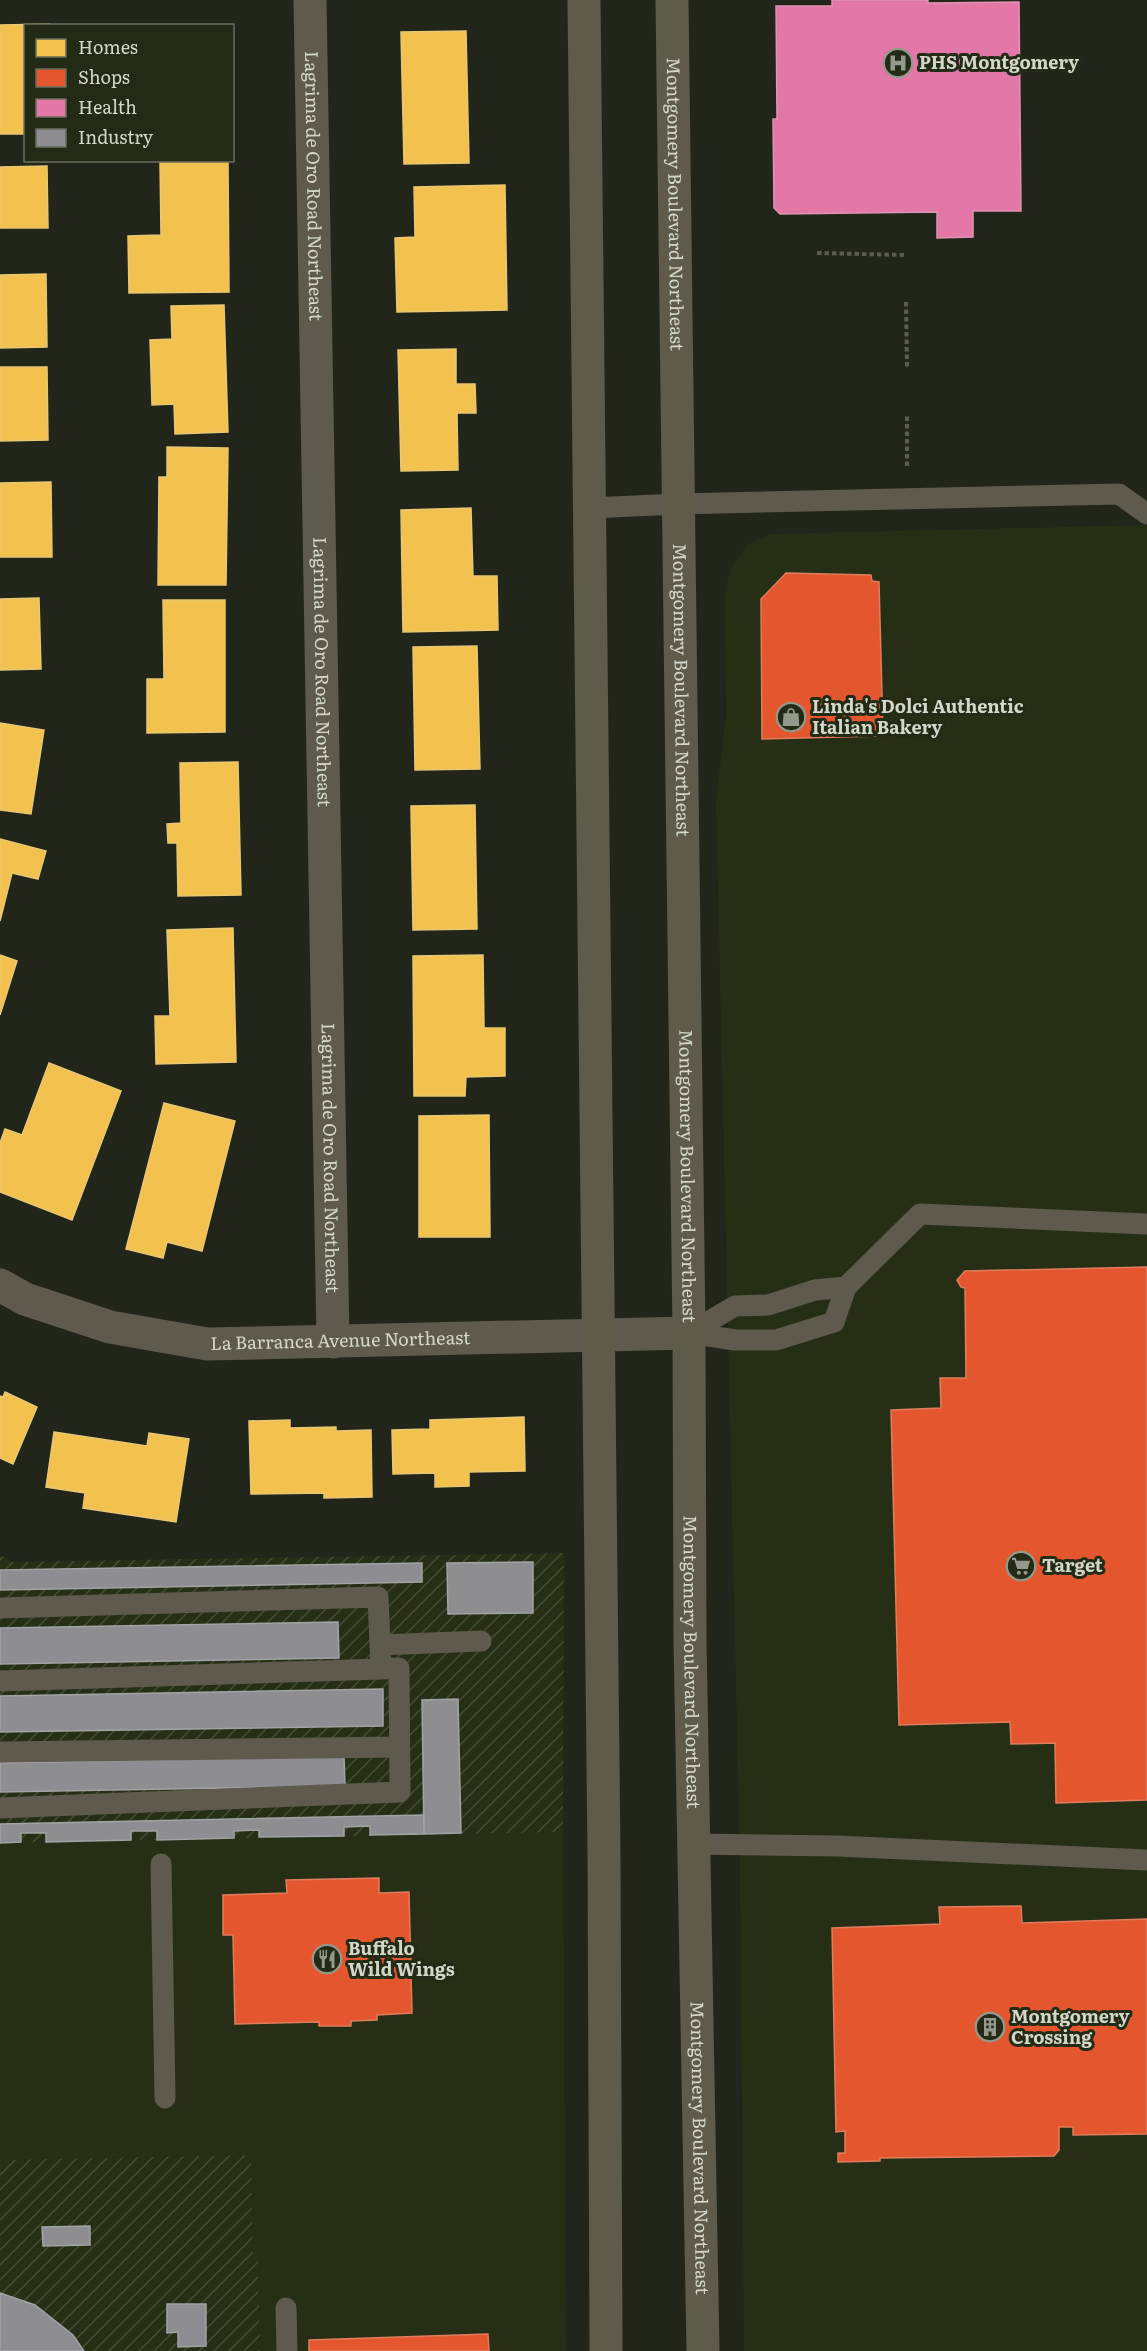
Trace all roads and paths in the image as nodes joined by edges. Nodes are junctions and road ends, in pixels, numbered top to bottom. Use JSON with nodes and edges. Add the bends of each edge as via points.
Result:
{"nodes":[{"id":1,"x":310,"y":0,"type":"edge"},
{"id":2,"x":584,"y":0,"type":"edge"},
{"id":3,"x":672,"y":0,"type":"edge"},
{"id":4,"x":817,"y":253,"type":"dead end"},
{"id":5,"x":905,"y":255,"type":"dead end"},
{"id":6,"x":906,"y":302,"type":"dead end"},
{"id":7,"x":907,"y":367,"type":"dead end"},
{"id":8,"x":908,"y":414,"type":"dead end"},
{"id":9,"x":907,"y":466,"type":"dead end"},
{"id":10,"x":678,"y":504,"type":"junction"},
{"id":11,"x":590,"y":508,"type":"junction"},
{"id":12,"x":1146,"y":510,"type":"edge"},
{"id":13,"x":1147,"y":1224,"type":"edge"},
{"id":14,"x":0,"y":1285,"type":"edge"},
{"id":15,"x":846,"y":1287,"type":"junction"},
{"id":16,"x":688,"y":1333,"type":"junction"},
{"id":17,"x":599,"y":1335,"type":"junction"},
{"id":18,"x":333,"y":1342,"type":"junction"},
{"id":19,"x":0,"y":1608,"type":"edge"},
{"id":20,"x":481,"y":1641,"type":"dead end"},
{"id":21,"x":380,"y":1645,"type":"junction"},
{"id":22,"x":381,"y":1669,"type":"junction"},
{"id":23,"x":0,"y":1681,"type":"edge"},
{"id":24,"x":399,"y":1747,"type":"junction"},
{"id":25,"x":0,"y":1752,"type":"edge"},
{"id":26,"x":0,"y":1808,"type":"edge"},
{"id":27,"x":694,"y":1844,"type":"junction"},
{"id":28,"x":1147,"y":1860,"type":"edge"},
{"id":29,"x":161,"y":1864,"type":"dead end"},
{"id":30,"x":165,"y":2098,"type":"dead end"},
{"id":31,"x":286,"y":2308,"type":"dead end"},
{"id":32,"x":287,"y":2351,"type":"edge"},
{"id":33,"x":606,"y":2351,"type":"edge"},
{"id":34,"x":703,"y":2351,"type":"edge"}],
"edges":[{"from":1,"to":18,"type":"street","name":"Lagrima de Oro Road Northeast"},
{"from":2,"to":11,"type":"main road"},
{"from":3,"to":10,"type":"main road","name":"Montgomery Boulevard Northeast"},
{"from":4,"to":5,"type":"path"},
{"from":6,"to":7,"type":"path"},
{"from":8,"to":9,"type":"path"},
{"from":10,"to":11,"type":"lane"},
{"from":10,"to":12,"type":"lane","via":[[1119,494]]},
{"from":10,"to":16,"type":"main road","name":"Montgomery Boulevard Northeast"},
{"from":11,"to":17,"type":"main road"},
{"from":13,"to":15,"type":"lane","name":"La Barranca Avenue Northeast","via":[[920,1214]]},
{"from":14,"to":18,"type":"street","name":"La Barranca Avenue Northeast","via":[[25,1299],[110,1327],[207,1344]]},
{"from":15,"to":16,"type":"lane","name":"La Barranca Avenue Northeast","via":[[816,1290],[768,1305],[735,1306]]},
{"from":15,"to":16,"type":"lane","name":"La Barranca Avenue Northeast","via":[[834,1322],[776,1340],[735,1340]]},
{"from":16,"to":17,"type":"street","name":"La Barranca Avenue Northeast"},
{"from":16,"to":27,"type":"main road","name":"Montgomery Boulevard Northeast"},
{"from":17,"to":18,"type":"street","name":"La Barranca Avenue Northeast"},
{"from":17,"to":33,"type":"main road"},
{"from":19,"to":21,"type":"lane","via":[[378,1597]]},
{"from":20,"to":21,"type":"lane"},
{"from":21,"to":22,"type":"lane"},
{"from":22,"to":23,"type":"lane"},
{"from":22,"to":24,"type":"lane","via":[[399,1668]]},
{"from":24,"to":25,"type":"lane"},
{"from":24,"to":26,"type":"lane","via":[[400,1792]]},
{"from":27,"to":28,"type":"lane","via":[[837,1846]]},
{"from":27,"to":34,"type":"main road","name":"Montgomery Boulevard Northeast"},
{"from":29,"to":30,"type":"lane"},
{"from":31,"to":32,"type":"lane"}]}
